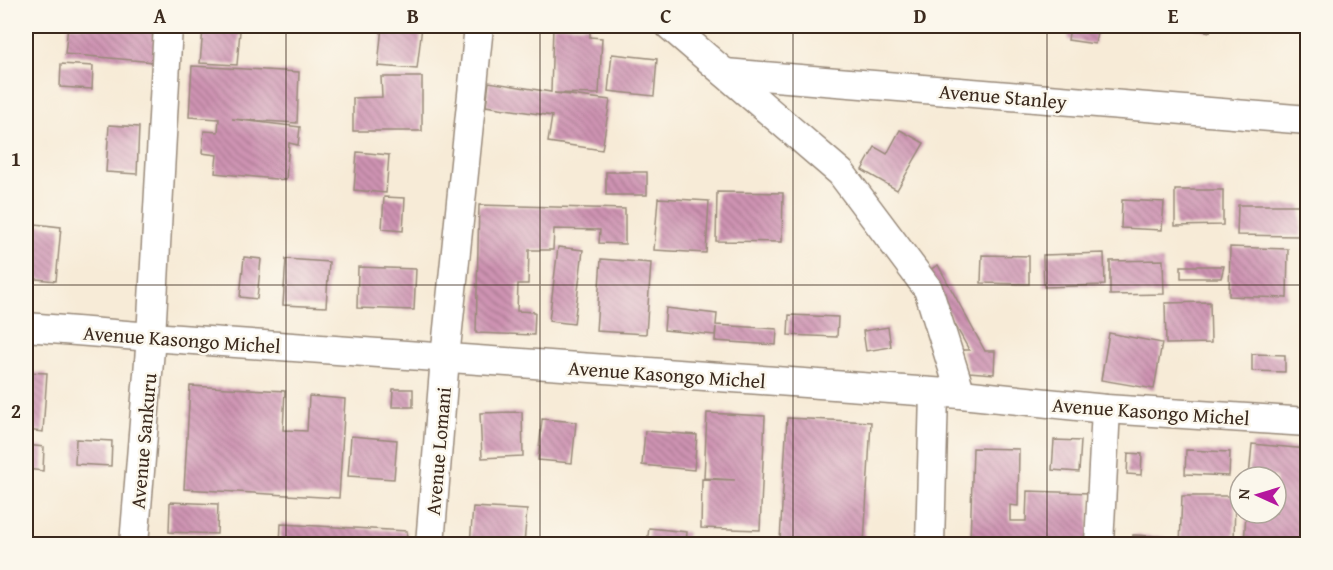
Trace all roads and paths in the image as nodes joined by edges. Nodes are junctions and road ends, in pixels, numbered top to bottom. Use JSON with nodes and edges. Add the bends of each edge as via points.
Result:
{"nodes":[{"id":1,"x":168,"y":26,"type":"edge"},
{"id":2,"x":479,"y":26,"type":"edge"},
{"id":3,"x":670,"y":26,"type":"edge"},
{"id":4,"x":725,"y":73,"type":"junction"},
{"id":5,"x":1294,"y":119,"type":"edge"},
{"id":6,"x":26,"y":327,"type":"edge"},
{"id":7,"x":151,"y":337,"type":"junction"},
{"id":8,"x":445,"y":358,"type":"junction"},
{"id":9,"x":947,"y":394,"type":"junction"},
{"id":10,"x":1106,"y":409,"type":"junction"},
{"id":11,"x":1308,"y":422,"type":"edge"},
{"id":12,"x":134,"y":544,"type":"edge"},
{"id":13,"x":430,"y":544,"type":"edge"},
{"id":14,"x":930,"y":544,"type":"edge"},
{"id":15,"x":1099,"y":544,"type":"edge"}],
"edges":[{"from":1,"to":7,"type":"street","name":"Avenue Sankuru"},
{"from":2,"to":8,"type":"street","name":"Avenue Lomani"},
{"from":3,"to":4,"type":"street"},
{"from":4,"to":5,"type":"street","name":"Avenue Stanley"},
{"from":4,"to":9,"type":"street","via":[[842,173],[928,289]]},
{"from":6,"to":7,"type":"street","name":"Avenue Kasongo Michel"},
{"from":7,"to":8,"type":"street","name":"Avenue Kasongo Michel"},
{"from":7,"to":12,"type":"street","name":"Avenue Sankuru"},
{"from":8,"to":9,"type":"street","name":"Avenue Kasongo Michel"},
{"from":8,"to":13,"type":"street","name":"Avenue Lomani"},
{"from":9,"to":10,"type":"street","name":"Avenue Kasongo Michel"},
{"from":9,"to":14,"type":"street"},
{"from":10,"to":11,"type":"street","name":"Avenue Kasongo Michel"},
{"from":10,"to":15,"type":"street"}]}
